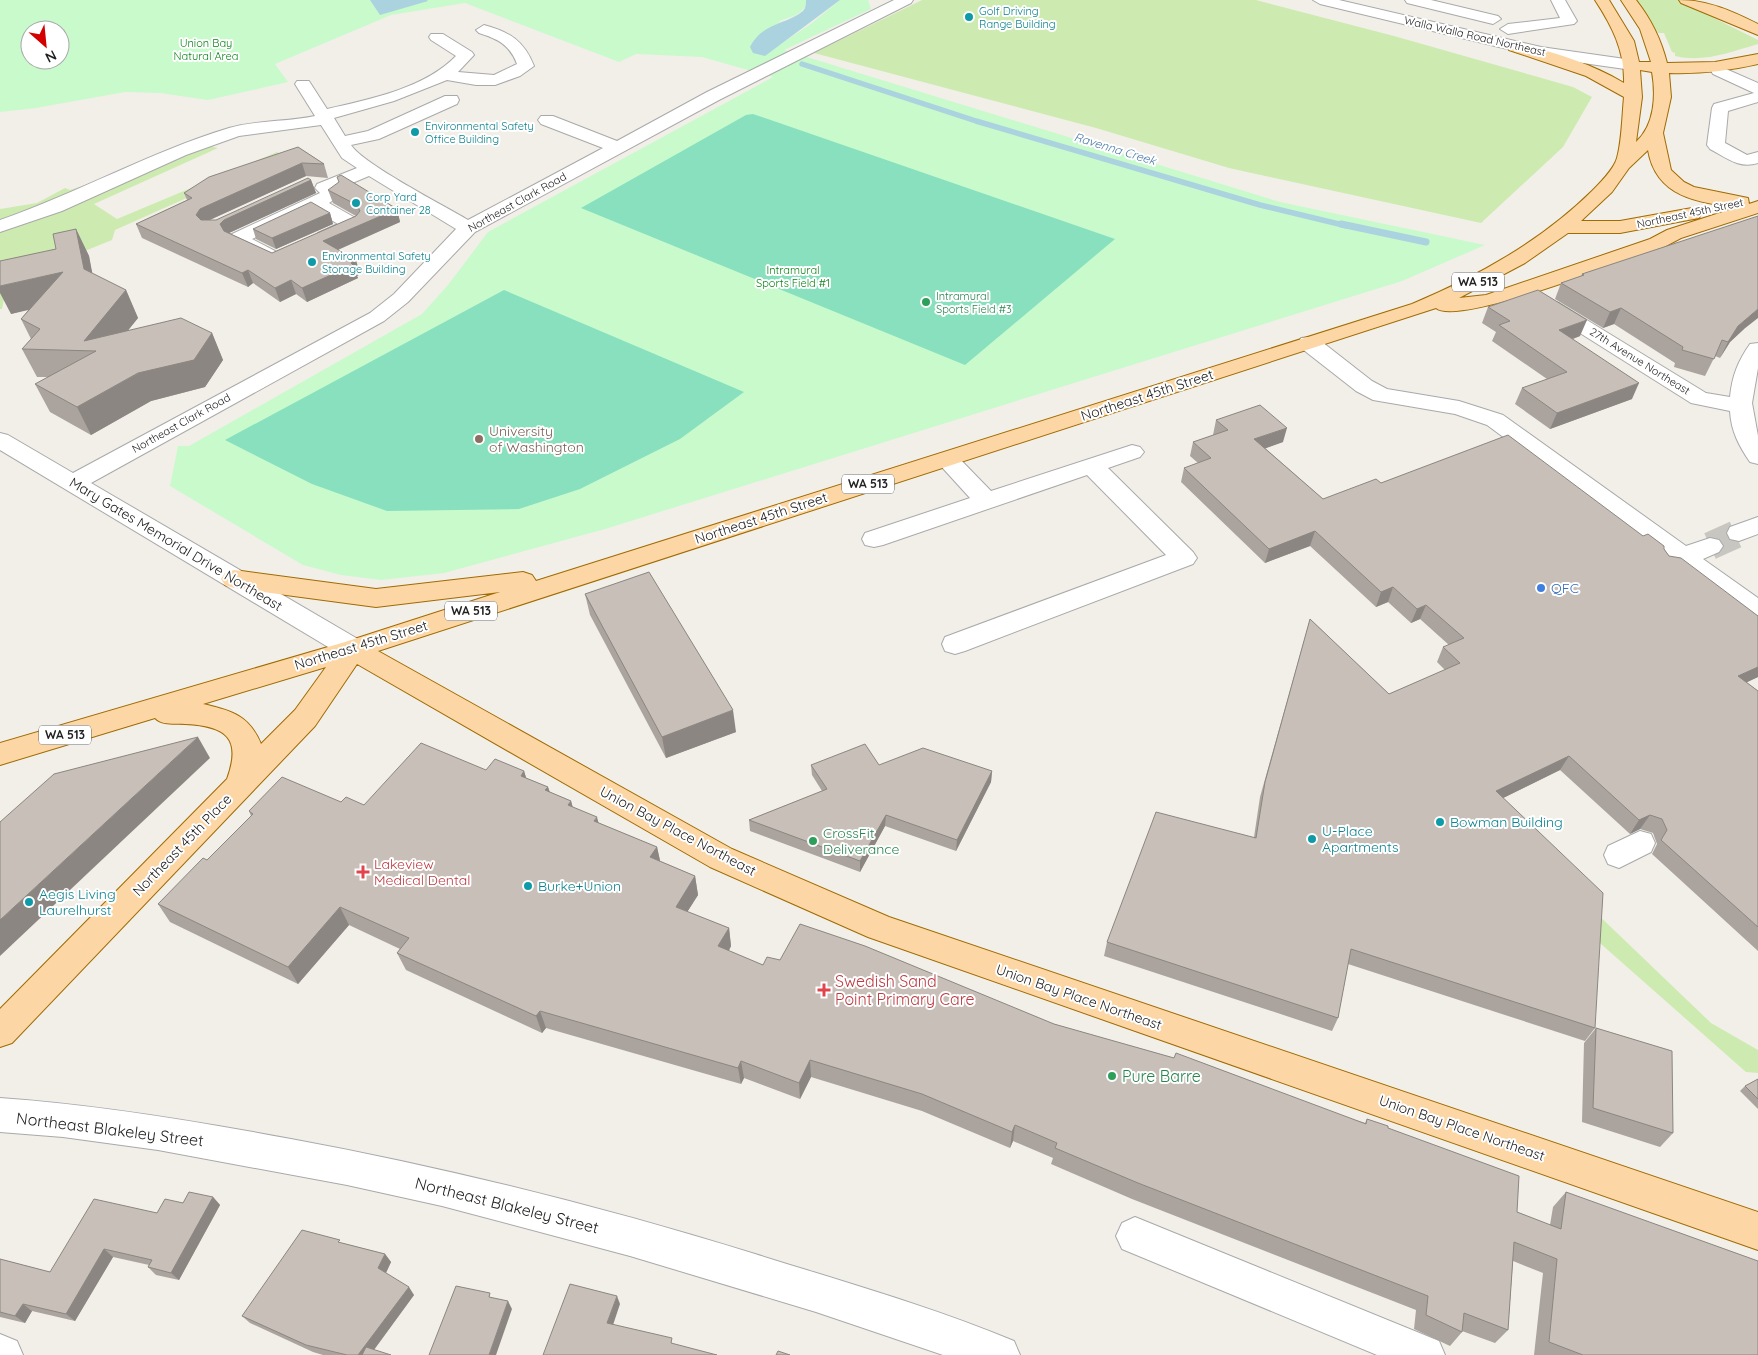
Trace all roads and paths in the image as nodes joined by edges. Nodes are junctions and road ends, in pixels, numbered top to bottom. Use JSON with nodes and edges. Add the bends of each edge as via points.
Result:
{"nodes":[{"id":1,"x":906,"y":0,"type":"edge"},
{"id":2,"x":1320,"y":0,"type":"edge"},
{"id":3,"x":1412,"y":0,"type":"edge"},
{"id":4,"x":1465,"y":0,"type":"edge"},
{"id":5,"x":1558,"y":0,"type":"edge"},
{"id":6,"x":1602,"y":0,"type":"edge"},
{"id":7,"x":1628,"y":0,"type":"edge"},
{"id":8,"x":1686,"y":0,"type":"edge"},
{"id":9,"x":1710,"y":0,"type":"edge"},
{"id":10,"x":883,"y":4,"type":"edge"},
{"id":11,"x":1493,"y":19,"type":"junction"},
{"id":12,"x":1738,"y":20,"type":"junction"},
{"id":13,"x":1508,"y":29,"type":"junction"},
{"id":14,"x":484,"y":30,"type":"dead end"},
{"id":15,"x":1758,"y":30,"type":"edge"},
{"id":16,"x":437,"y":37,"type":"dead end"},
{"id":17,"x":1494,"y":42,"type":"junction"},
{"id":18,"x":1515,"y":47,"type":"junction"},
{"id":19,"x":1758,"y":59,"type":"edge"},
{"id":20,"x":1632,"y":65,"type":"junction"},
{"id":21,"x":1661,"y":68,"type":"junction"},
{"id":22,"x":1722,"y":69,"type":"junction"},
{"id":23,"x":443,"y":74,"type":"junction"},
{"id":24,"x":303,"y":84,"type":"dead end"},
{"id":25,"x":1758,"y":89,"type":"edge"},
{"id":26,"x":1677,"y":90,"type":"junction"},
{"id":27,"x":1634,"y":97,"type":"junction"},
{"id":28,"x":1758,"y":97,"type":"edge"},
{"id":29,"x":451,"y":100,"type":"dead end"},
{"id":30,"x":324,"y":117,"type":"junction"},
{"id":31,"x":547,"y":120,"type":"dead end"},
{"id":32,"x":1654,"y":133,"type":"junction"},
{"id":33,"x":340,"y":142,"type":"junction"},
{"id":34,"x":617,"y":147,"type":"junction"},
{"id":35,"x":1758,"y":157,"type":"edge"},
{"id":36,"x":1626,"y":161,"type":"junction"},
{"id":37,"x":370,"y":169,"type":"junction"},
{"id":38,"x":304,"y":186,"type":"edge"},
{"id":39,"x":319,"y":196,"type":"junction"},
{"id":40,"x":1752,"y":203,"type":"edge"},
{"id":41,"x":0,"y":226,"type":"edge"},
{"id":42,"x":1562,"y":227,"type":"junction"},
{"id":43,"x":468,"y":228,"type":"junction"},
{"id":44,"x":1674,"y":234,"type":"junction"},
{"id":45,"x":310,"y":244,"type":"edge"},
{"id":46,"x":285,"y":255,"type":"edge"},
{"id":47,"x":1523,"y":290,"type":"junction"},
{"id":48,"x":1419,"y":308,"type":"junction"},
{"id":49,"x":1309,"y":343,"type":"junction"},
{"id":50,"x":1758,"y":349,"type":"edge"},
{"id":51,"x":1741,"y":406,"type":"junction"},
{"id":52,"x":0,"y":440,"type":"edge"},
{"id":53,"x":1132,"y":452,"type":"dead end"},
{"id":54,"x":1758,"y":457,"type":"edge"},
{"id":55,"x":947,"y":458,"type":"junction"},
{"id":56,"x":1092,"y":466,"type":"junction"},
{"id":57,"x":73,"y":483,"type":"junction"},
{"id":58,"x":986,"y":501,"type":"junction"},
{"id":59,"x":874,"y":539,"type":"dead end"},
{"id":60,"x":1710,"y":546,"type":"tunnel mouth"},
{"id":61,"x":1674,"y":561,"type":"junction"},
{"id":62,"x":589,"y":573,"type":"junction"},
{"id":63,"x":234,"y":579,"type":"junction"},
{"id":64,"x":1758,"y":611,"type":"edge"},
{"id":65,"x":955,"y":644,"type":"dead end"},
{"id":66,"x":353,"y":649,"type":"junction"},
{"id":67,"x":130,"y":715,"type":"junction"},
{"id":68,"x":0,"y":754,"type":"edge"},
{"id":69,"x":238,"y":788,"type":"junction"},
{"id":70,"x":0,"y":1032,"type":"edge"},
{"id":71,"x":0,"y":1115,"type":"edge"},
{"id":72,"x":1758,"y":1230,"type":"edge"},
{"id":73,"x":1135,"y":1236,"type":"dead end"},
{"id":74,"x":1000,"y":1355,"type":"edge"},
{"id":75,"x":1425,"y":1355,"type":"edge"}],
"edges":[{"from":1,"to":10,"type":"street","name":"Northeast Clark Road"},
{"from":2,"to":17,"type":"street","name":"Walla Walla Road Northeast"},
{"from":3,"to":11,"type":"street"},
{"from":4,"to":11,"type":"street"},
{"from":5,"to":13,"type":"street","via":[[1569,21]]},
{"from":6,"to":20,"type":"main road","via":[[1620,28]]},
{"from":7,"to":21,"type":"main road","via":[[1648,32]]},
{"from":8,"to":12,"type":"main road"},
{"from":9,"to":12,"type":"main road"},
{"from":10,"to":34,"type":"street","name":"Northeast Clark Road","via":[[804,50]]},
{"from":11,"to":13,"type":"street"},
{"from":12,"to":15,"type":"main road"},
{"from":13,"to":17,"type":"street"},
{"from":14,"to":23,"type":"street","via":[[505,36],[522,54],[526,66],[508,78],[483,82]]},
{"from":16,"to":23,"type":"street","via":[[466,55]]},
{"from":17,"to":18,"type":"street","name":"Walla Walla Road Northeast"},
{"from":18,"to":20,"type":"street","name":"Walla Walla Road Northeast"},
{"from":18,"to":27,"type":"main road","via":[[1594,72]]},
{"from":19,"to":22,"type":"main road"},
{"from":20,"to":21,"type":"main road"},
{"from":20,"to":27,"type":"main road"},
{"from":21,"to":22,"type":"main road"},
{"from":21,"to":26,"type":"main road"},
{"from":22,"to":25,"type":"street"},
{"from":22,"to":26,"type":"main road"},
{"from":23,"to":30,"type":"street","via":[[411,89]]},
{"from":24,"to":30,"type":"street"},
{"from":26,"to":32,"type":"main road"},
{"from":27,"to":36,"type":"main road"},
{"from":28,"to":35,"type":"street","via":[[1720,108],[1716,145],[1746,161]]},
{"from":29,"to":33,"type":"street","via":[[373,135]]},
{"from":30,"to":33,"type":"street"},
{"from":30,"to":41,"type":"street","via":[[296,126],[260,127],[235,132]]},
{"from":31,"to":34,"type":"street"},
{"from":32,"to":36,"type":"main road","number":"WA 513"},
{"from":32,"to":40,"type":"main road","via":[[1660,165],[1671,180],[1685,189],[1717,200]]},
{"from":33,"to":37,"type":"street","via":[[348,154]]},
{"from":34,"to":43,"type":"street","name":"Northeast Clark Road"},
{"from":36,"to":42,"type":"main road","number":"WA 513","via":[[1604,188]]},
{"from":37,"to":39,"type":"street"},
{"from":37,"to":43,"type":"street"},
{"from":38,"to":39,"type":"street","via":[[313,182]]},
{"from":39,"to":45,"type":"street","via":[[352,224]]},
{"from":39,"to":46,"type":"street","via":[[229,235],[276,259]]},
{"from":40,"to":42,"type":"main road","name":"Northeast 45th Street","via":[[1620,227]]},
{"from":40,"to":44,"type":"main road"},
{"from":42,"to":44,"type":"main road","name":"Northeast 45th Street","via":[[1592,240],[1613,243]]},
{"from":42,"to":48,"type":"main road","name":"Northeast 45th Street","number":"WA 513","via":[[1502,270]]},
{"from":43,"to":57,"type":"street","name":"Northeast Clark Road","via":[[401,298],[377,317]]},
{"from":44,"to":47,"type":"main road","via":[[1657,243]]},
{"from":47,"to":48,"type":"main road","via":[[1488,301]]},
{"from":47,"to":51,"type":"street","name":"27th Avenue Northeast","via":[[1699,398]]},
{"from":48,"to":49,"type":"main road","name":"Northeast 45th Street","number":"WA 513"},
{"from":49,"to":55,"type":"main road","name":"Northeast 45th Street","number":"WA 513"},
{"from":49,"to":61,"type":"street","via":[[1364,386],[1381,395],[1459,408],[1495,420]]},
{"from":50,"to":51,"type":"street","via":[[1748,363]]},
{"from":51,"to":54,"type":"street","via":[[1744,433]]},
{"from":52,"to":57,"type":"street","name":"Mary Gates Memorial Drive Northeast"},
{"from":53,"to":56,"type":"street"},
{"from":55,"to":58,"type":"street"},
{"from":55,"to":62,"type":"main road","name":"Northeast 45th Street","number":"WA 513"},
{"from":56,"to":58,"type":"street"},
{"from":56,"to":65,"type":"street","via":[[1184,558]]},
{"from":57,"to":63,"type":"street","name":"Mary Gates Memorial Drive Northeast"},
{"from":58,"to":59,"type":"street"},
{"from":60,"to":61,"type":"street"},
{"from":61,"to":64,"type":"street"},
{"from":62,"to":63,"type":"main road","via":[[376,598]]},
{"from":62,"to":66,"type":"main road","name":"Northeast 45th Street","number":"WA 513"},
{"from":63,"to":66,"type":"street","name":"Mary Gates Memorial Drive Northeast"},
{"from":66,"to":67,"type":"main road","name":"Northeast 45th Street","number":"WA 513"},
{"from":66,"to":69,"type":"main road","name":"Northeast 45th Place","via":[[305,718]]},
{"from":66,"to":72,"type":"main road","name":"Union Bay Place Northeast","via":[[721,858],[879,927]]},
{"from":67,"to":68,"type":"main road","name":"Northeast 45th Street","number":"WA 513"},
{"from":67,"to":69,"type":"main road","via":[[199,712],[222,718],[243,733],[248,746],[248,767]]},
{"from":69,"to":70,"type":"main road","name":"Northeast 45th Place"},
{"from":71,"to":74,"type":"street","name":"Northeast Blakeley Street","via":[[206,1141],[375,1173],[508,1203],[734,1267]]},
{"from":73,"to":75,"type":"street"}]}
